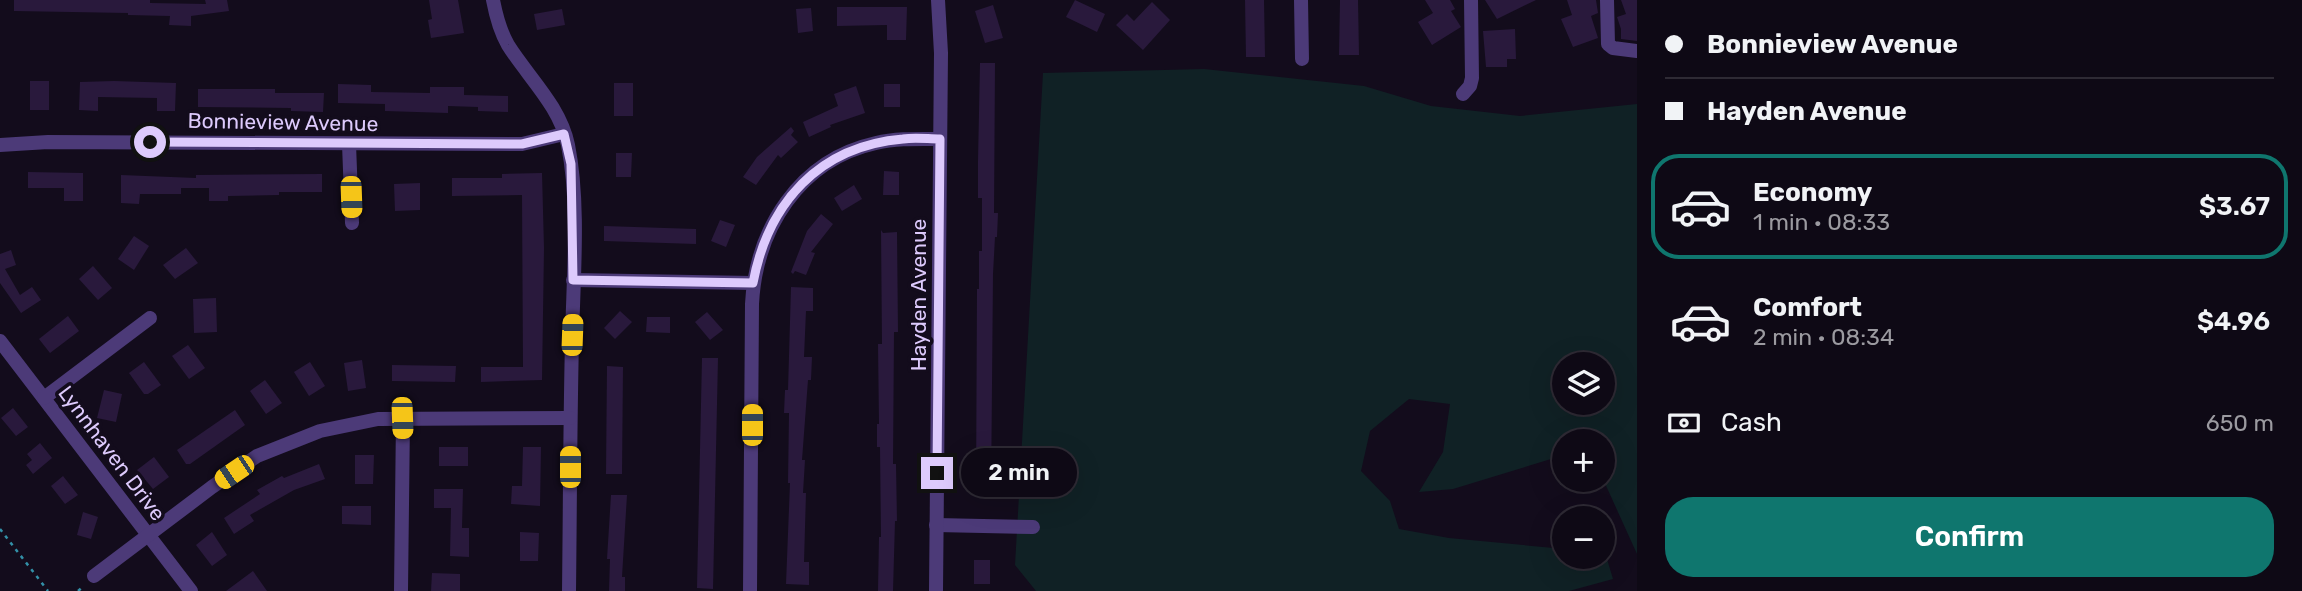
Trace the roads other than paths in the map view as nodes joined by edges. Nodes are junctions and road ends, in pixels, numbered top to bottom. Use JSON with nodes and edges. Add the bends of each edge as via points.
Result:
{"nodes":[{"id":1,"x":493,"y":0,"type":"edge"},
{"id":2,"x":938,"y":0,"type":"edge"},
{"id":3,"x":1301,"y":0,"type":"edge"},
{"id":4,"x":1471,"y":0,"type":"edge"},
{"id":5,"x":1607,"y":0,"type":"edge"},
{"id":6,"x":1637,"y":51,"type":"edge"},
{"id":7,"x":1301,"y":59,"type":"dead end"},
{"id":8,"x":1463,"y":94,"type":"dead end"},
{"id":9,"x":564,"y":134,"type":"junction"},
{"id":10,"x":940,"y":139,"type":"junction"},
{"id":11,"x":349,"y":144,"type":"junction"},
{"id":12,"x":0,"y":145,"type":"edge"},
{"id":13,"x":352,"y":223,"type":"dead end"},
{"id":14,"x":573,"y":280,"type":"junction"},
{"id":15,"x":753,"y":283,"type":"junction"},
{"id":16,"x":150,"y":318,"type":"dead end"},
{"id":17,"x":0,"y":341,"type":"edge"},
{"id":18,"x":44,"y":398,"type":"junction"},
{"id":19,"x":402,"y":418,"type":"junction"},
{"id":20,"x":570,"y":418,"type":"junction"},
{"id":21,"x":936,"y":525,"type":"junction"},
{"id":22,"x":1032,"y":527,"type":"dead end"},
{"id":23,"x":148,"y":535,"type":"junction"},
{"id":24,"x":94,"y":576,"type":"dead end"},
{"id":25,"x":191,"y":591,"type":"edge"},
{"id":26,"x":401,"y":591,"type":"edge"},
{"id":27,"x":569,"y":591,"type":"edge"},
{"id":28,"x":750,"y":591,"type":"edge"},
{"id":29,"x":936,"y":591,"type":"edge"}],
"edges":[{"from":1,"to":9,"type":"street","via":[[508,44],[537,83]]},
{"from":2,"to":10,"type":"street","name":"Hayden Avenue"},
{"from":3,"to":7,"type":"street"},
{"from":4,"to":8,"type":"street","via":[[1472,78]]},
{"from":5,"to":6,"type":"street","via":[[1606,38],[1613,48]]},
{"from":9,"to":11,"type":"street","name":"Bonnieview Avenue","via":[[522,144]]},
{"from":9,"to":14,"type":"street","via":[[571,164]]},
{"from":10,"to":15,"type":"street","via":[[876,143],[848,151],[809,176],[773,222]]},
{"from":10,"to":21,"type":"street","name":"Hayden Avenue"},
{"from":11,"to":12,"type":"street","name":"Bonnieview Avenue"},
{"from":11,"to":13,"type":"street"},
{"from":14,"to":15,"type":"street"},
{"from":14,"to":20,"type":"street"},
{"from":15,"to":28,"type":"street"},
{"from":16,"to":18,"type":"street"},
{"from":17,"to":18,"type":"street","name":"Lynnhaven Drive"},
{"from":18,"to":23,"type":"street","name":"Lynnhaven Drive"},
{"from":19,"to":20,"type":"street"},
{"from":19,"to":23,"type":"street","via":[[340,426],[257,456]]},
{"from":19,"to":26,"type":"street"},
{"from":20,"to":27,"type":"street"},
{"from":21,"to":22,"type":"street"},
{"from":21,"to":29,"type":"street","name":"Hayden Avenue"},
{"from":23,"to":24,"type":"street"},
{"from":23,"to":25,"type":"street","name":"Lynnhaven Drive"}]}
